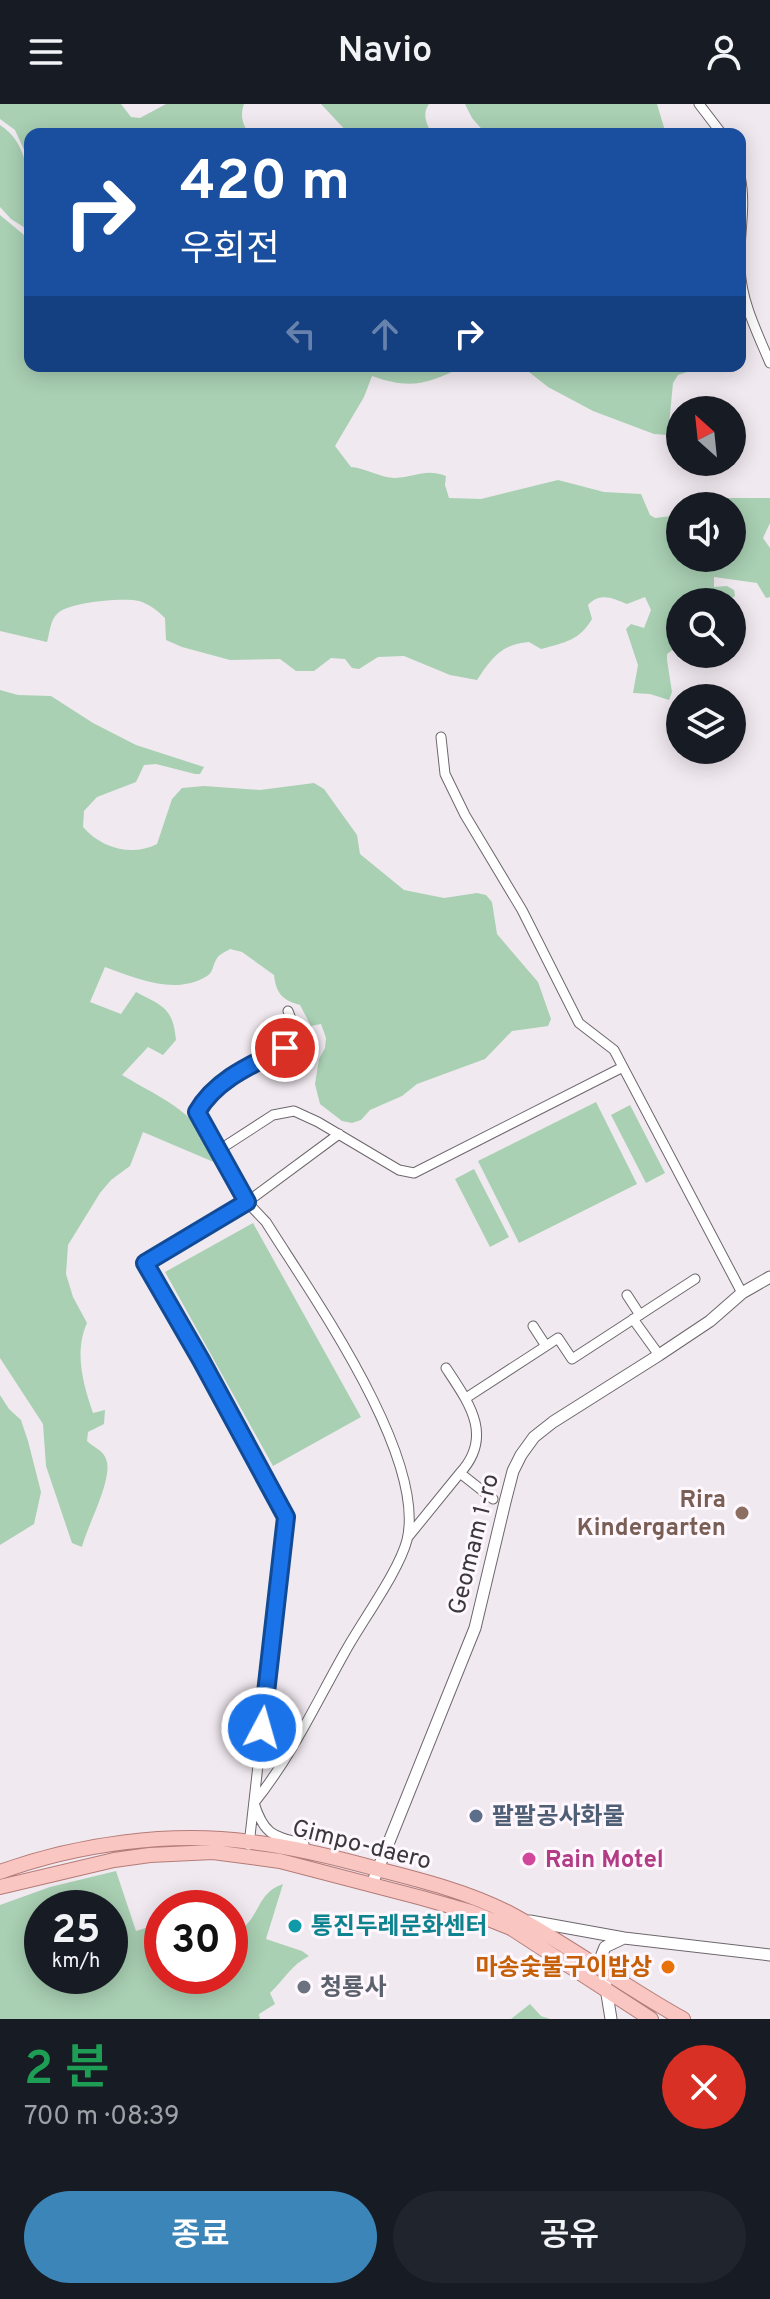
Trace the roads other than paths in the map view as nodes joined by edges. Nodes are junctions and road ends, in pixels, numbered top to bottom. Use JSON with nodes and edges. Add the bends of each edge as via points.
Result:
{"nodes":[{"id":1,"x":699,"y":104,"type":"edge"},
{"id":2,"x":717,"y":128,"type":"edge"},
{"id":3,"x":746,"y":301,"type":"edge"},
{"id":4,"x":770,"y":363,"type":"edge"},
{"id":5,"x":441,"y":737,"type":"dead end"},
{"id":6,"x":288,"y":1011,"type":"dead end"},
{"id":7,"x":623,"y":1067,"type":"junction"},
{"id":8,"x":339,"y":1134,"type":"junction"},
{"id":9,"x":219,"y":1150,"type":"junction"},
{"id":10,"x":247,"y":1202,"type":"junction"},
{"id":11,"x":770,"y":1277,"type":"edge"},
{"id":12,"x":695,"y":1279,"type":"dead end"},
{"id":13,"x":742,"y":1293,"type":"junction"},
{"id":14,"x":627,"y":1295,"type":"dead end"},
{"id":15,"x":637,"y":1317,"type":"junction"},
{"id":16,"x":533,"y":1326,"type":"dead end"},
{"id":17,"x":546,"y":1346,"type":"junction"},
{"id":18,"x":659,"y":1355,"type":"junction"},
{"id":19,"x":446,"y":1368,"type":"dead end"},
{"id":20,"x":466,"y":1398,"type":"junction"},
{"id":21,"x":460,"y":1473,"type":"junction"},
{"id":22,"x":493,"y":1499,"type":"dead end"},
{"id":23,"x":408,"y":1538,"type":"junction"},
{"id":24,"x":254,"y":1803,"type":"junction"},
{"id":25,"x":248,"y":1849,"type":"junction"},
{"id":26,"x":345,"y":1858,"type":"junction"},
{"id":27,"x":377,"y":1869,"type":"junction"},
{"id":28,"x":0,"y":1884,"type":"edge"},
{"id":29,"x":372,"y":1884,"type":"junction"},
{"id":30,"x":518,"y":1918,"type":"junction"},
{"id":31,"x":624,"y":1938,"type":"junction"},
{"id":32,"x":770,"y":1955,"type":"edge"},
{"id":33,"x":603,"y":1970,"type":"junction"},
{"id":34,"x":607,"y":1990,"type":"junction"},
{"id":35,"x":611,"y":2019,"type":"edge"},
{"id":36,"x":630,"y":2019,"type":"edge"},
{"id":37,"x":648,"y":2019,"type":"edge"},
{"id":38,"x":683,"y":2019,"type":"edge"}],
"edges":[{"from":1,"to":2,"type":"street"},
{"from":3,"to":4,"type":"street"},
{"from":5,"to":7,"type":"street","via":[[445,774],[579,1023],[606,1041]]},
{"from":6,"to":9,"type":"street","via":[[298,1037],[294,1042],[230,1076],[197,1112]]},
{"from":7,"to":8,"type":"street","via":[[414,1173],[399,1170]]},
{"from":7,"to":13,"type":"street"},
{"from":8,"to":9,"type":"street","via":[[294,1111],[273,1115]]},
{"from":8,"to":10,"type":"street"},
{"from":9,"to":10,"type":"street"},
{"from":10,"to":23,"type":"street","via":[[266,1222],[325,1316],[397,1451]]},
{"from":10,"to":24,"type":"street","via":[[145,1263],[286,1517]]},
{"from":11,"to":13,"type":"street","name":"Geomam 1-ro"},
{"from":12,"to":15,"type":"street"},
{"from":13,"to":18,"type":"street","name":"Geomam 1-ro"},
{"from":14,"to":15,"type":"street"},
{"from":15,"to":17,"type":"street","via":[[572,1359],[558,1338]]},
{"from":15,"to":18,"type":"street"},
{"from":16,"to":17,"type":"street"},
{"from":17,"to":20,"type":"street"},
{"from":18,"to":27,"type":"street","name":"Geomam 1-ro","via":[[553,1422],[521,1455],[475,1628]]},
{"from":19,"to":20,"type":"street"},
{"from":20,"to":21,"type":"street","via":[[477,1426],[477,1443],[472,1460]]},
{"from":21,"to":22,"type":"street"},
{"from":21,"to":23,"type":"street"},
{"from":23,"to":24,"type":"street","via":[[298,1741]]},
{"from":24,"to":25,"type":"street"},
{"from":24,"to":26,"type":"street","via":[[269,1832]]},
{"from":25,"to":26,"type":"main road","name":"Gimpo-daero"},
{"from":25,"to":28,"type":"main road","name":"Gimpo-daero","via":[[188,1839],[112,1845],[47,1858]]},
{"from":25,"to":29,"type":"main road","name":"Gimpo-daero"},
{"from":26,"to":27,"type":"main road","name":"Gimpo-daero"},
{"from":27,"to":29,"type":"street","name":"Geomam 1-ro"},
{"from":27,"to":30,"type":"main road","name":"Gimpo-daero","via":[[469,1895]]},
{"from":29,"to":34,"type":"main road","name":"Gimpo-daero","via":[[511,1928]]},
{"from":30,"to":31,"type":"street"},
{"from":30,"to":33,"type":"main road","name":"Gimpo-daero"},
{"from":31,"to":32,"type":"street"},
{"from":31,"to":33,"type":"street","via":[[605,1947]]},
{"from":33,"to":34,"type":"street"},
{"from":33,"to":38,"type":"main road","name":"Gimpo-daero"},
{"from":34,"to":35,"type":"street"},
{"from":34,"to":37,"type":"main road","name":"Gimpo-daero"},
{"from":36,"to":37,"type":"main road"}]}
